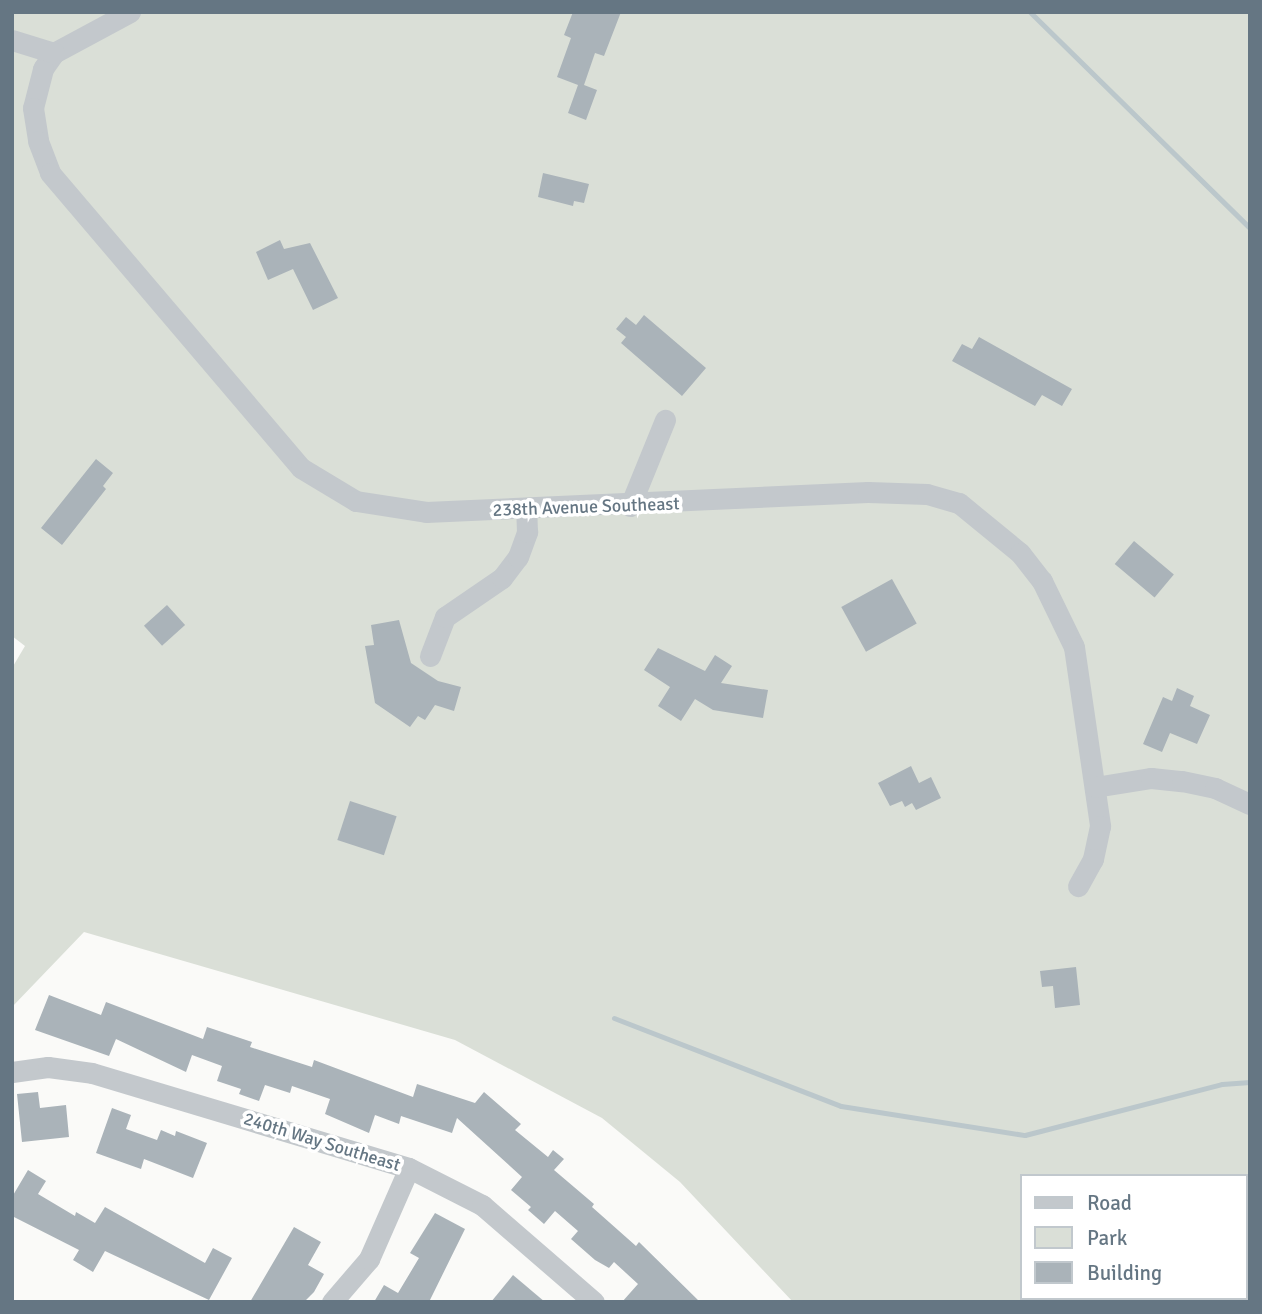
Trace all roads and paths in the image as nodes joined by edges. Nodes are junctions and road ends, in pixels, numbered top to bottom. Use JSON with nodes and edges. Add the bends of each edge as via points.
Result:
{"nodes":[{"id":1,"x":130,"y":12,"type":"edge"},
{"id":2,"x":12,"y":40,"type":"edge"},
{"id":3,"x":54,"y":53,"type":"junction"},
{"id":4,"x":665,"y":420,"type":"dead end"},
{"id":5,"x":630,"y":506,"type":"junction"},
{"id":6,"x":526,"y":509,"type":"junction"},
{"id":7,"x":430,"y":656,"type":"dead end"},
{"id":8,"x":1095,"y":787,"type":"junction"},
{"id":9,"x":1250,"y":804,"type":"edge"},
{"id":10,"x":1078,"y":886,"type":"dead end"},
{"id":11,"x":12,"y":1072,"type":"edge"},
{"id":12,"x":409,"y":1168,"type":"junction"},
{"id":13,"x":592,"y":1301,"type":"edge"},
{"id":14,"x":332,"y":1302,"type":"edge"}],
"edges":[{"from":1,"to":3,"type":"street"},
{"from":2,"to":3,"type":"street"},
{"from":3,"to":6,"type":"street","name":"238th Avenue Southeast","via":[[37,82],[33,108],[50,173],[301,467],[356,500],[381,507],[426,512]]},
{"from":4,"to":5,"type":"street"},
{"from":5,"to":6,"type":"street","name":"238th Avenue Southeast"},
{"from":5,"to":8,"type":"street","name":"238th Avenue Southeast","via":[[868,492],[927,494],[959,503],[1020,553],[1062,617],[1083,682]]},
{"from":6,"to":7,"type":"street","via":[[527,532],[518,557],[502,578],[445,617]]},
{"from":8,"to":9,"type":"street","via":[[1151,778],[1182,781],[1215,788]]},
{"from":8,"to":10,"type":"street","name":"238th Avenue Southeast","via":[[1098,843]]},
{"from":11,"to":12,"type":"street","name":"240th Way Southeast","via":[[48,1067],[92,1073]]},
{"from":12,"to":13,"type":"street","name":"240th Way Southeast","via":[[482,1205]]},
{"from":12,"to":14,"type":"street","via":[[369,1259]]}]}
